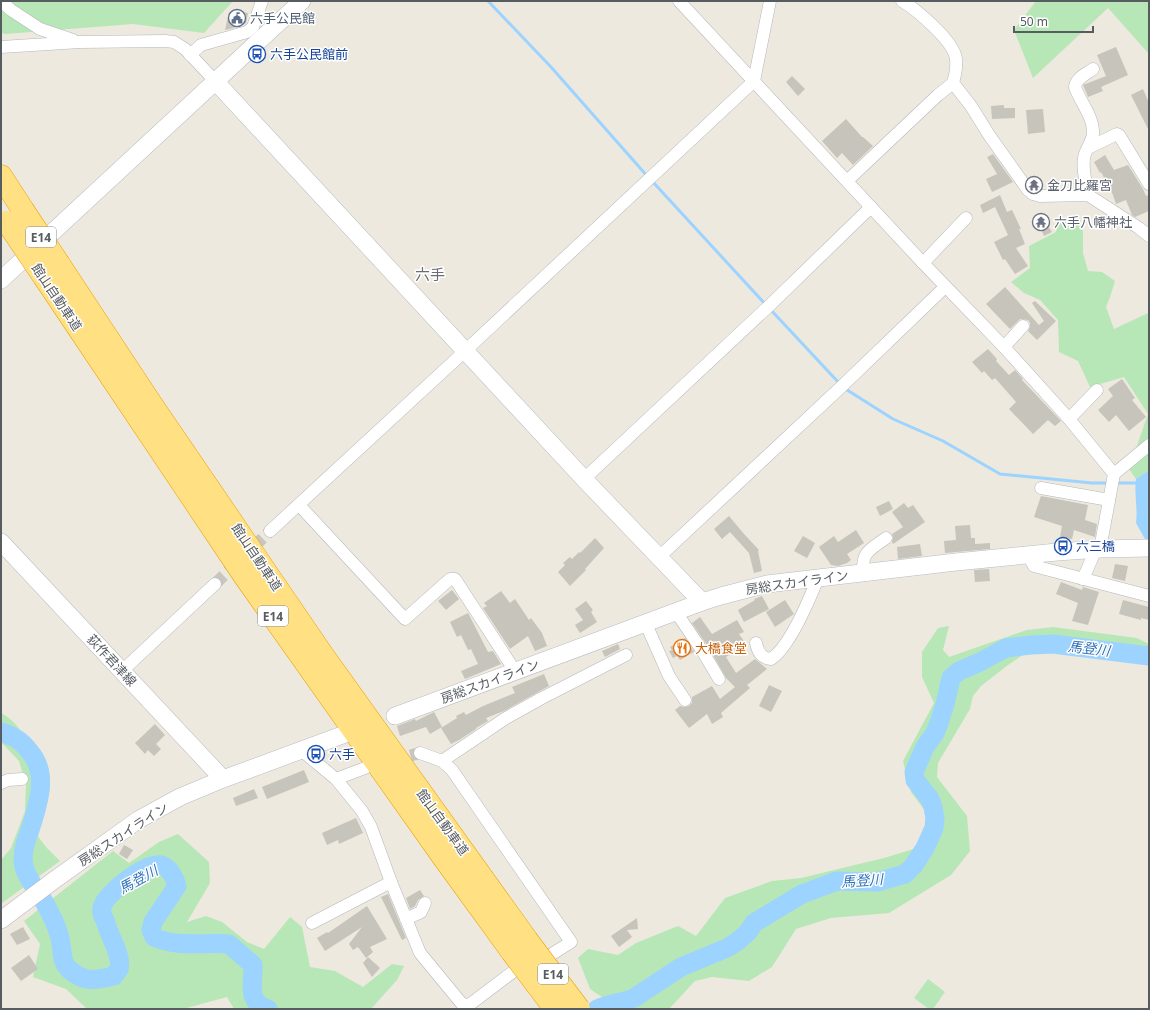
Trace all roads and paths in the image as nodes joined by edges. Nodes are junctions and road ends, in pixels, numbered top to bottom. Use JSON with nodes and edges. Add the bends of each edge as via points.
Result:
{"nodes":[{"id":1,"x":1,"y":1,"type":"edge"},
{"id":2,"x":262,"y":1,"type":"edge"},
{"id":3,"x":302,"y":1,"type":"edge"},
{"id":4,"x":680,"y":1,"type":"edge"},
{"id":5,"x":770,"y":1,"type":"edge"},
{"id":6,"x":909,"y":3,"type":"edge"},
{"id":7,"x":80,"y":42,"type":"junction"},
{"id":8,"x":1,"y":47,"type":"edge"},
{"id":9,"x":190,"y":55,"type":"junction"},
{"id":10,"x":1093,"y":70,"type":"dead end"},
{"id":11,"x":754,"y":81,"type":"junction"},
{"id":12,"x":216,"y":82,"type":"junction"},
{"id":13,"x":953,"y":83,"type":"junction"},
{"id":14,"x":1088,"y":148,"type":"junction"},
{"id":15,"x":1,"y":176,"type":"edge"},
{"id":16,"x":847,"y":181,"type":"junction"},
{"id":17,"x":1149,"y":184,"type":"edge"},
{"id":18,"x":1088,"y":195,"type":"junction"},
{"id":19,"x":871,"y":207,"type":"junction"},
{"id":20,"x":10,"y":215,"type":"edge"},
{"id":21,"x":966,"y":218,"type":"dead end"},
{"id":22,"x":1149,"y":236,"type":"edge"},
{"id":23,"x":923,"y":263,"type":"junction"},
{"id":24,"x":1,"y":280,"type":"edge"},
{"id":25,"x":945,"y":286,"type":"junction"},
{"id":26,"x":1023,"y":326,"type":"dead end"},
{"id":27,"x":1004,"y":347,"type":"junction"},
{"id":28,"x":465,"y":351,"type":"junction"},
{"id":29,"x":1097,"y":390,"type":"dead end"},
{"id":30,"x":1069,"y":419,"type":"junction"},
{"id":31,"x":1149,"y":444,"type":"edge"},
{"id":32,"x":1114,"y":476,"type":"junction"},
{"id":33,"x":584,"y":479,"type":"junction"},
{"id":34,"x":1042,"y":488,"type":"dead end"},
{"id":35,"x":1110,"y":498,"type":"junction"},
{"id":36,"x":299,"y":506,"type":"junction"},
{"id":37,"x":270,"y":531,"type":"tunnel mouth"},
{"id":38,"x":886,"y":538,"type":"dead end"},
{"id":39,"x":1,"y":542,"type":"edge"},
{"id":40,"x":1144,"y":548,"type":"edge"},
{"id":41,"x":1098,"y":549,"type":"junction"},
{"id":42,"x":1030,"y":555,"type":"junction"},
{"id":43,"x":658,"y":558,"type":"junction"},
{"id":44,"x":863,"y":572,"type":"junction"},
{"id":45,"x":818,"y":578,"type":"junction"},
{"id":46,"x":1083,"y":579,"type":"junction"},
{"id":47,"x":215,"y":584,"type":"tunnel mouth"},
{"id":48,"x":1149,"y":596,"type":"edge"},
{"id":49,"x":702,"y":602,"type":"junction"},
{"id":50,"x":676,"y":612,"type":"junction"},
{"id":51,"x":646,"y":624,"type":"junction"},
{"id":52,"x":756,"y":643,"type":"dead end"},
{"id":53,"x":626,"y":656,"type":"dead end"},
{"id":54,"x":122,"y":671,"type":"junction"},
{"id":55,"x":515,"y":672,"type":"junction"},
{"id":56,"x":719,"y":679,"type":"dead end"},
{"id":57,"x":685,"y":700,"type":"dead end"},
{"id":58,"x":395,"y":716,"type":"dead end"},
{"id":59,"x":345,"y":734,"type":"dead end"},
{"id":60,"x":301,"y":750,"type":"junction"},
{"id":61,"x":420,"y":753,"type":"tunnel mouth"},
{"id":62,"x":442,"y":761,"type":"junction"},
{"id":63,"x":365,"y":768,"type":"dead end"},
{"id":64,"x":22,"y":779,"type":"dead end"},
{"id":65,"x":223,"y":779,"type":"junction"},
{"id":66,"x":336,"y":779,"type":"junction"},
{"id":67,"x":1,"y":783,"type":"edge"},
{"id":68,"x":390,"y":882,"type":"junction"},
{"id":69,"x":425,"y":904,"type":"dead end"},
{"id":70,"x":406,"y":919,"type":"junction"},
{"id":71,"x":1,"y":920,"type":"edge"},
{"id":72,"x":312,"y":923,"type":"dead end"},
{"id":73,"x":518,"y":954,"type":"junction"},
{"id":74,"x":552,"y":954,"type":"dead end"},
{"id":75,"x":555,"y":1009,"type":"edge"},
{"id":76,"x":579,"y":1009,"type":"edge"}],
"edges":[{"from":1,"to":7,"type":"street","via":[[40,29]]},
{"from":2,"to":9,"type":"street","via":[[253,27],[247,32],[201,45]]},
{"from":3,"to":12,"type":"street"},
{"from":4,"to":11,"type":"street"},
{"from":5,"to":11,"type":"street"},
{"from":6,"to":13,"type":"street","via":[[942,35],[952,49],[957,66]]},
{"from":7,"to":8,"type":"street"},
{"from":7,"to":9,"type":"street","via":[[174,42]]},
{"from":9,"to":12,"type":"street"},
{"from":10,"to":14,"type":"street","via":[[1079,78],[1076,83],[1077,92],[1092,127],[1093,134]]},
{"from":11,"to":16,"type":"street"},
{"from":11,"to":28,"type":"street"},
{"from":12,"to":24,"type":"street"},
{"from":12,"to":28,"type":"street"},
{"from":13,"to":16,"type":"street"},
{"from":13,"to":18,"type":"street","via":[[1028,190],[1040,196]]},
{"from":14,"to":17,"type":"street","via":[[1119,135]]},
{"from":14,"to":18,"type":"street","via":[[1084,156]]},
{"from":15,"to":20,"type":"highway","name":"館山自動車道","number":"E14"},
{"from":16,"to":19,"type":"street"},
{"from":18,"to":22,"type":"street"},
{"from":19,"to":23,"type":"street"},
{"from":19,"to":33,"type":"street"},
{"from":20,"to":73,"type":"highway","name":"館山自動車道","number":"E14","bridge":true,"via":[[51,269],[245,577],[438,851]]},
{"from":21,"to":23,"type":"street"},
{"from":23,"to":25,"type":"street"},
{"from":25,"to":27,"type":"street"},
{"from":25,"to":43,"type":"street"},
{"from":26,"to":27,"type":"street"},
{"from":27,"to":30,"type":"street"},
{"from":28,"to":33,"type":"street"},
{"from":28,"to":36,"type":"street"},
{"from":29,"to":30,"type":"street"},
{"from":30,"to":32,"type":"street"},
{"from":31,"to":32,"type":"street"},
{"from":32,"to":35,"type":"street"},
{"from":33,"to":43,"type":"street"},
{"from":34,"to":35,"type":"street"},
{"from":35,"to":41,"type":"street"},
{"from":36,"to":37,"type":"street"},
{"from":36,"to":55,"type":"street","via":[[405,619],[450,579],[455,579]]},
{"from":38,"to":44,"type":"street","via":[[864,556]]},
{"from":39,"to":54,"type":"street","name":"荻作君津線"},
{"from":40,"to":41,"type":"street","name":"房総スカイライン"},
{"from":41,"to":42,"type":"street","name":"房総スカイライン"},
{"from":41,"to":46,"type":"street"},
{"from":42,"to":44,"type":"street","name":"房総スカイライン"},
{"from":42,"to":46,"type":"street","via":[[1034,566]]},
{"from":43,"to":49,"type":"street"},
{"from":44,"to":45,"type":"street","name":"房総スカイライン"},
{"from":45,"to":49,"type":"street","name":"房総スカイライン","via":[[767,584]]},
{"from":45,"to":52,"type":"street","via":[[792,633],[776,656],[771,659],[763,657],[757,650]]},
{"from":46,"to":48,"type":"street"},
{"from":47,"to":54,"type":"street"},
{"from":49,"to":50,"type":"street","name":"房総スカイライン"},
{"from":50,"to":51,"type":"street","name":"房総スカイライン"},
{"from":50,"to":56,"type":"street"},
{"from":51,"to":55,"type":"street","name":"房総スカイライン"},
{"from":51,"to":57,"type":"street","via":[[669,676]]},
{"from":53,"to":62,"type":"street","via":[[506,718]]},
{"from":54,"to":65,"type":"street","name":"荻作君津線"},
{"from":55,"to":58,"type":"street","name":"房総スカイライン"},
{"from":59,"to":60,"type":"street","name":"房総スカイライン"},
{"from":60,"to":65,"type":"street","name":"房総スカイライン"},
{"from":60,"to":66,"type":"street"},
{"from":61,"to":62,"type":"street"},
{"from":62,"to":74,"type":"street","via":[[452,770],[571,942]]},
{"from":63,"to":66,"type":"street"},
{"from":64,"to":67,"type":"street"},
{"from":65,"to":71,"type":"street","name":"房総スカイライン","via":[[180,797],[138,820]]},
{"from":66,"to":68,"type":"street","via":[[362,811]]},
{"from":68,"to":70,"type":"street"},
{"from":68,"to":72,"type":"street"},
{"from":69,"to":70,"type":"street","via":[[421,912]]},
{"from":70,"to":73,"type":"street","via":[[420,953],[462,1004],[469,1005]]},
{"from":73,"to":75,"type":"highway","name":"館山自動車道","number":"E14","bridge":true},
{"from":73,"to":76,"type":"highway","name":"館山自動車道","number":"E14","bridge":true}]}
